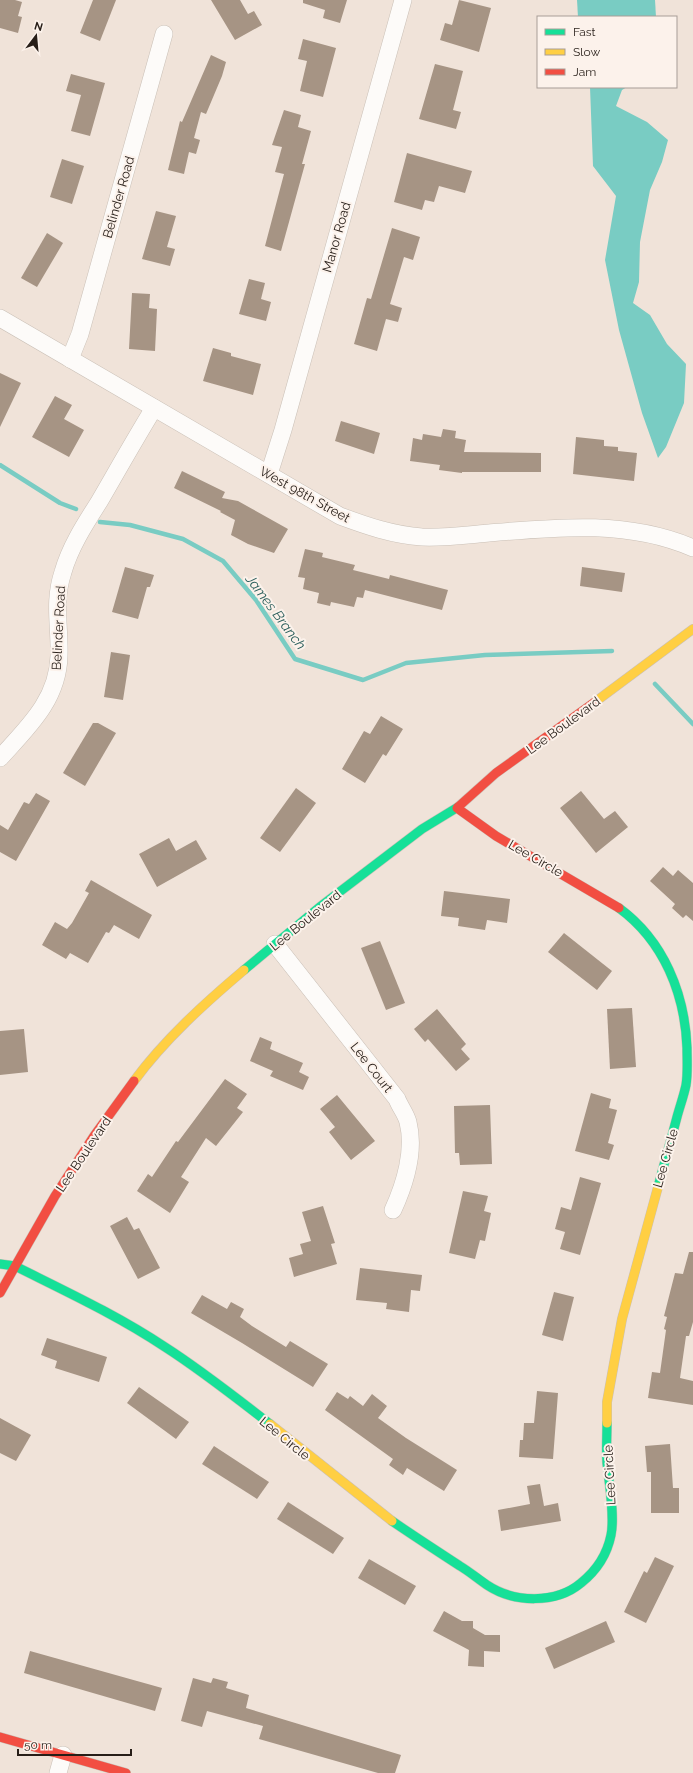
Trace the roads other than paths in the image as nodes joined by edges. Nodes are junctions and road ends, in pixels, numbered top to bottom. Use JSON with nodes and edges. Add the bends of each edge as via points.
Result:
{"nodes":[{"id":1,"x":402,"y":0,"type":"edge"},
{"id":2,"x":164,"y":34,"type":"dead end"},
{"id":3,"x":0,"y":318,"type":"edge"},
{"id":4,"x":70,"y":359,"type":"junction"},
{"id":5,"x":154,"y":408,"type":"junction"},
{"id":6,"x":269,"y":474,"type":"junction"},
{"id":7,"x":693,"y":548,"type":"edge"},
{"id":8,"x":693,"y":628,"type":"edge"},
{"id":9,"x":0,"y":758,"type":"edge"},
{"id":10,"x":457,"y":808,"type":"junction"},
{"id":11,"x":275,"y":944,"type":"junction"},
{"id":12,"x":393,"y":1210,"type":"dead end"},
{"id":13,"x":0,"y":1264,"type":"edge"},
{"id":14,"x":15,"y":1266,"type":"junction"},
{"id":15,"x":0,"y":1293,"type":"edge"},
{"id":16,"x":0,"y":1737,"type":"edge"},
{"id":17,"x":63,"y":1755,"type":"junction"},
{"id":18,"x":58,"y":1773,"type":"edge"},
{"id":19,"x":126,"y":1773,"type":"edge"}],
"edges":[{"from":1,"to":6,"type":"street","name":"Manor Road"},
{"from":2,"to":4,"type":"street","name":"Belinder Road","via":[[80,334]]},
{"from":3,"to":4,"type":"street","name":"West 98th Street"},
{"from":4,"to":5,"type":"street","name":"West 98th Street"},
{"from":5,"to":6,"type":"street","name":"West 98th Street"},
{"from":5,"to":9,"type":"street","name":"Belinder Road","via":[[74,544],[63,572],[58,596],[59,656],[50,693],[40,714]]},
{"from":6,"to":7,"type":"street","name":"West 98th Street","via":[[340,516],[371,528],[405,536],[441,537],[554,528],[603,527],[638,532]]},
{"from":8,"to":10,"type":"street","name":"Lee Boulevard","via":[[496,774]]},
{"from":10,"to":11,"type":"street","name":"Lee Boulevard","via":[[422,829]]},
{"from":10,"to":14,"type":"street","name":"Lee Circle","via":[[486,830],[625,912],[642,928],[668,967],[680,995],[687,1023],[689,1061],[686,1084],[622,1319],[607,1402],[611,1535],[600,1564],[586,1580],[560,1596],[532,1599],[506,1594],[488,1586],[371,1506],[220,1385],[164,1346],[104,1311]]},
{"from":11,"to":12,"type":"street","name":"Lee Court","via":[[397,1100],[408,1121],[411,1142],[408,1162],[399,1198]]},
{"from":11,"to":14,"type":"street","name":"Lee Boulevard","via":[[210,999],[176,1032],[140,1073],[55,1196]]},
{"from":13,"to":14,"type":"street","name":"Lee Circle"},
{"from":14,"to":15,"type":"street","name":"Lee Boulevard"},
{"from":16,"to":17,"type":"street"},
{"from":17,"to":18,"type":"street"},
{"from":17,"to":19,"type":"street"}]}
